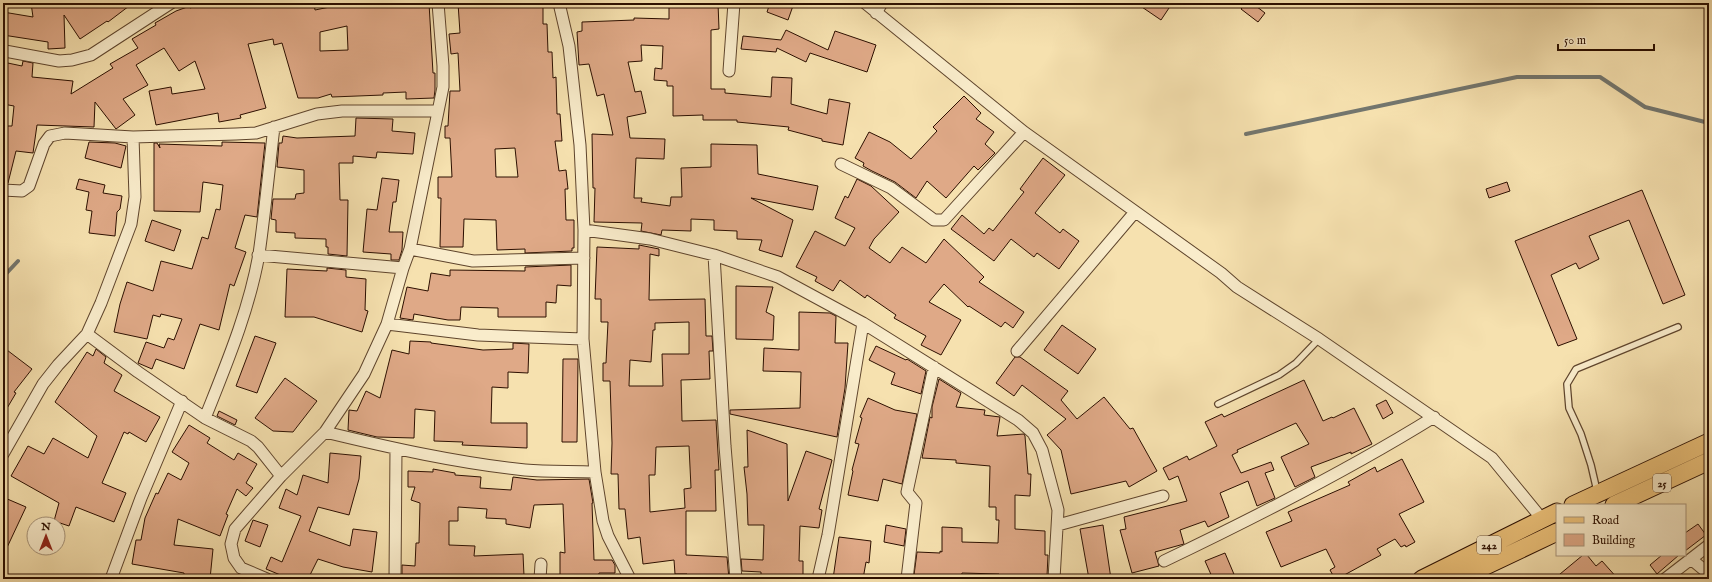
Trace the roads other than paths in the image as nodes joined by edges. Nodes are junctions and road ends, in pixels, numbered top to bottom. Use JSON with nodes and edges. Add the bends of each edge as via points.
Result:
{"nodes":[{"id":1,"x":171,"y":3,"type":"edge"},
{"id":2,"x":438,"y":3,"type":"edge"},
{"id":3,"x":559,"y":3,"type":"edge"},
{"id":4,"x":734,"y":3,"type":"edge"},
{"id":5,"x":865,"y":3,"type":"edge"},
{"id":6,"x":879,"y":8,"type":"edge"},
{"id":7,"x":5,"y":51,"type":"dead end"},
{"id":8,"x":729,"y":71,"type":"dead end"},
{"id":9,"x":438,"y":111,"type":"junction"},
{"id":10,"x":274,"y":127,"type":"junction"},
{"id":11,"x":1024,"y":132,"type":"junction"},
{"id":12,"x":133,"y":137,"type":"junction"},
{"id":13,"x":841,"y":164,"type":"dead end"},
{"id":14,"x":3,"y":190,"type":"edge"},
{"id":15,"x":1135,"y":212,"type":"junction"},
{"id":16,"x":584,"y":230,"type":"junction"},
{"id":17,"x":410,"y":249,"type":"junction"},
{"id":18,"x":258,"y":255,"type":"junction"},
{"id":19,"x":714,"y":255,"type":"junction"},
{"id":20,"x":584,"y":258,"type":"junction"},
{"id":21,"x":403,"y":268,"type":"junction"},
{"id":22,"x":863,"y":322,"type":"junction"},
{"id":23,"x":387,"y":324,"type":"junction"},
{"id":24,"x":1678,"y":327,"type":"dead end"},
{"id":25,"x":87,"y":334,"type":"junction"},
{"id":26,"x":583,"y":339,"type":"junction"},
{"id":27,"x":1319,"y":339,"type":"junction"},
{"id":28,"x":1017,"y":351,"type":"dead end"},
{"id":29,"x":934,"y":367,"type":"junction"},
{"id":30,"x":182,"y":402,"type":"junction"},
{"id":31,"x":1218,"y":404,"type":"dead end"},
{"id":32,"x":1434,"y":417,"type":"junction"},
{"id":33,"x":205,"y":418,"type":"junction"},
{"id":34,"x":325,"y":432,"type":"junction"},
{"id":35,"x":1709,"y":442,"type":"edge"},
{"id":36,"x":396,"y":449,"type":"junction"},
{"id":37,"x":3,"y":454,"type":"edge"},
{"id":38,"x":1709,"y":461,"type":"edge"},
{"id":39,"x":595,"y":472,"type":"junction"},
{"id":40,"x":282,"y":476,"type":"junction"},
{"id":41,"x":1598,"y":493,"type":"junction"},
{"id":42,"x":1163,"y":496,"type":"dead end"},
{"id":43,"x":1575,"y":504,"type":"edge"},
{"id":44,"x":1616,"y":504,"type":"edge"},
{"id":45,"x":1556,"y":513,"type":"edge"},
{"id":46,"x":1542,"y":520,"type":"junction"},
{"id":47,"x":1058,"y":525,"type":"junction"},
{"id":48,"x":1556,"y":532,"type":"edge"},
{"id":49,"x":1709,"y":545,"type":"edge"},
{"id":50,"x":1692,"y":559,"type":"junction"},
{"id":51,"x":1164,"y":561,"type":"dead end"},
{"id":52,"x":541,"y":564,"type":"dead end"},
{"id":53,"x":1709,"y":574,"type":"edge"},
{"id":54,"x":111,"y":579,"type":"edge"},
{"id":55,"x":267,"y":579,"type":"edge"},
{"id":56,"x":395,"y":579,"type":"edge"},
{"id":57,"x":540,"y":579,"type":"edge"},
{"id":58,"x":630,"y":579,"type":"edge"},
{"id":59,"x":736,"y":579,"type":"edge"},
{"id":60,"x":818,"y":579,"type":"edge"},
{"id":61,"x":907,"y":579,"type":"edge"},
{"id":62,"x":1054,"y":579,"type":"edge"},
{"id":63,"x":1422,"y":579,"type":"edge"},
{"id":64,"x":1458,"y":579,"type":"edge"},
{"id":65,"x":1665,"y":579,"type":"edge"}],
"edges":[{"from":1,"to":7,"type":"street","via":[[91,55],[59,61]]},
{"from":2,"to":9,"type":"street","via":[[443,80]]},
{"from":3,"to":16,"type":"street","via":[[569,46],[578,113]]},
{"from":4,"to":8,"type":"street"},
{"from":5,"to":6,"type":"street"},
{"from":6,"to":11,"type":"street"},
{"from":9,"to":10,"type":"street","via":[[342,111],[318,114]]},
{"from":9,"to":17,"type":"street"},
{"from":10,"to":12,"type":"street","via":[[256,133]]},
{"from":10,"to":18,"type":"street"},
{"from":11,"to":13,"type":"street","via":[[944,220],[940,221],[934,220],[891,188]]},
{"from":11,"to":15,"type":"street"},
{"from":12,"to":14,"type":"street","via":[[65,133],[50,136],[44,144],[29,186],[22,191]]},
{"from":12,"to":25,"type":"street","via":[[135,197],[131,224]]},
{"from":15,"to":27,"type":"street","via":[[1237,287]]},
{"from":15,"to":28,"type":"street"},
{"from":16,"to":19,"type":"street","via":[[650,239]]},
{"from":16,"to":20,"type":"street"},
{"from":17,"to":20,"type":"street","via":[[473,261]]},
{"from":17,"to":21,"type":"street"},
{"from":18,"to":21,"type":"street"},
{"from":18,"to":33,"type":"street","via":[[236,340]]},
{"from":19,"to":22,"type":"street","via":[[778,277]]},
{"from":19,"to":59,"type":"street"},
{"from":20,"to":26,"type":"street"},
{"from":21,"to":23,"type":"street"},
{"from":22,"to":29,"type":"street"},
{"from":22,"to":60,"type":"street","via":[[828,535]]},
{"from":23,"to":26,"type":"street","via":[[478,335]]},
{"from":23,"to":34,"type":"street","via":[[364,374]]},
{"from":24,"to":41,"type":"lane","via":[[1576,369],[1567,384],[1569,408],[1591,465]]},
{"from":25,"to":30,"type":"street"},
{"from":25,"to":37,"type":"street","via":[[43,384]]},
{"from":26,"to":39,"type":"street"},
{"from":27,"to":31,"type":"lane","via":[[1296,363],[1279,375]]},
{"from":27,"to":32,"type":"street"},
{"from":29,"to":47,"type":"street","via":[[1018,420],[1033,433],[1042,450],[1058,510]]},
{"from":29,"to":61,"type":"street","via":[[907,492],[916,503]]},
{"from":30,"to":33,"type":"street"},
{"from":30,"to":54,"type":"street","via":[[141,498]]},
{"from":32,"to":46,"type":"street","via":[[1492,458]]},
{"from":32,"to":51,"type":"street","via":[[1300,494]]},
{"from":33,"to":40,"type":"street","via":[[251,441]]},
{"from":34,"to":36,"type":"street"},
{"from":34,"to":40,"type":"street"},
{"from":35,"to":41,"type":"main road"},
{"from":36,"to":39,"type":"street","via":[[526,470]]},
{"from":36,"to":56,"type":"street"},
{"from":38,"to":44,"type":"main road","number":"25"},
{"from":39,"to":58,"type":"street","via":[[608,536]]},
{"from":40,"to":55,"type":"street","via":[[236,529],[231,544],[234,558],[241,568]]},
{"from":41,"to":43,"type":"main road"},
{"from":42,"to":47,"type":"street"},
{"from":45,"to":46,"type":"main road","number":"242"},
{"from":46,"to":63,"type":"main road","number":"242"},
{"from":47,"to":62,"type":"street"},
{"from":48,"to":64,"type":"main road"},
{"from":49,"to":50,"type":"street"},
{"from":50,"to":53,"type":"street"},
{"from":50,"to":65,"type":"street"},
{"from":52,"to":57,"type":"street"}]}
